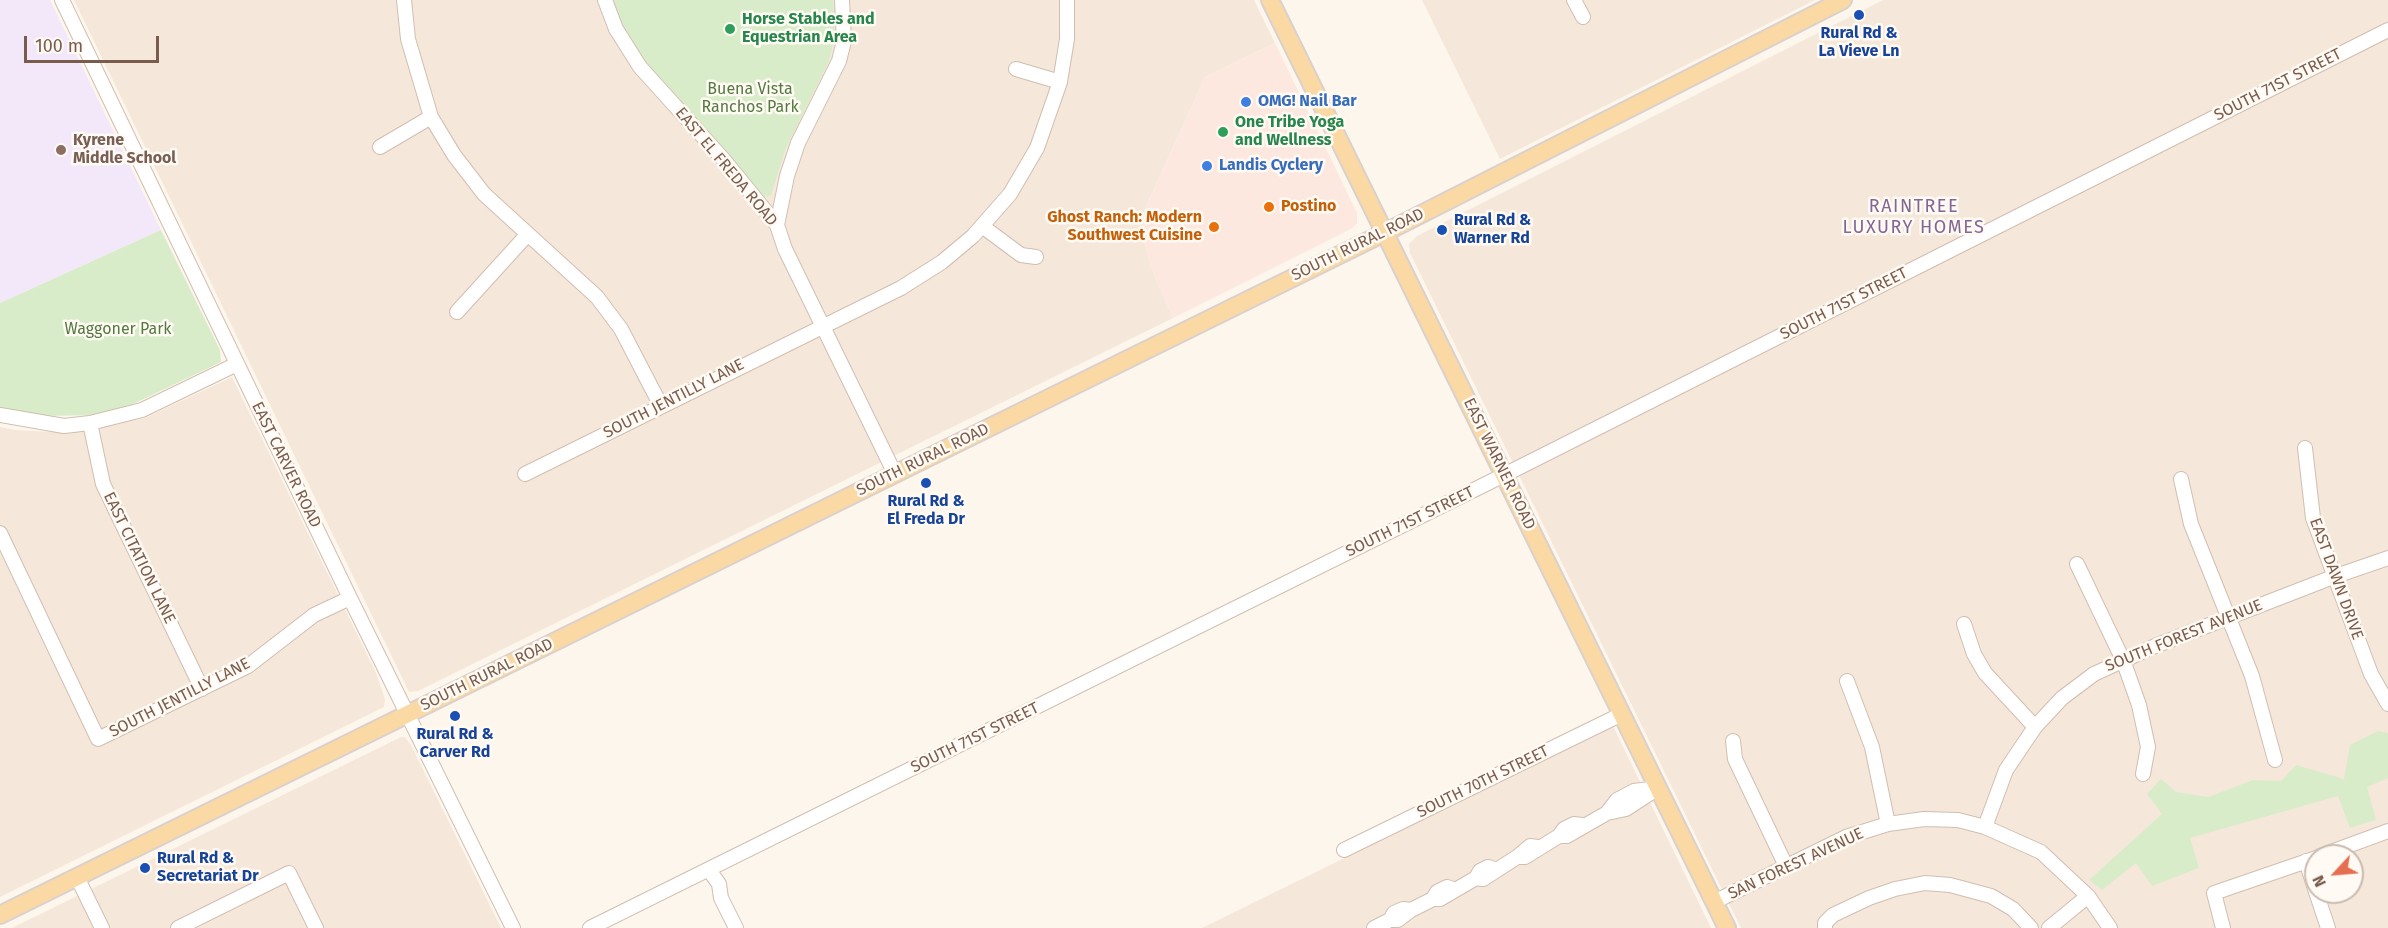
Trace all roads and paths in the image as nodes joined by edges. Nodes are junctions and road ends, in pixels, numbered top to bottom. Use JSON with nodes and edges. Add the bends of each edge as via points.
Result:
{"nodes":[{"id":1,"x":62,"y":0,"type":"edge"},
{"id":2,"x":404,"y":0,"type":"edge"},
{"id":3,"x":605,"y":0,"type":"edge"},
{"id":4,"x":842,"y":0,"type":"edge"},
{"id":5,"x":1067,"y":0,"type":"edge"},
{"id":6,"x":1270,"y":0,"type":"edge"},
{"id":7,"x":1574,"y":0,"type":"edge"},
{"id":8,"x":1843,"y":0,"type":"edge"},
{"id":9,"x":1583,"y":17,"type":"dead end"},
{"id":10,"x":2388,"y":30,"type":"edge"},
{"id":11,"x":1016,"y":69,"type":"dead end"},
{"id":12,"x":1060,"y":82,"type":"junction"},
{"id":13,"x":431,"y":117,"type":"junction"},
{"id":14,"x":380,"y":147,"type":"dead end"},
{"id":15,"x":777,"y":225,"type":"junction"},
{"id":16,"x":982,"y":226,"type":"junction"},
{"id":17,"x":1386,"y":232,"type":"junction"},
{"id":18,"x":527,"y":235,"type":"junction"},
{"id":19,"x":1036,"y":257,"type":"dead end"},
{"id":20,"x":457,"y":312,"type":"dead end"},
{"id":21,"x":823,"y":325,"type":"junction"},
{"id":22,"x":237,"y":364,"type":"junction"},
{"id":23,"x":661,"y":405,"type":"junction"},
{"id":24,"x":0,"y":415,"type":"edge"},
{"id":25,"x":90,"y":423,"type":"junction"},
{"id":26,"x":2305,"y":448,"type":"dead end"},
{"id":27,"x":525,"y":474,"type":"dead end"},
{"id":28,"x":895,"y":474,"type":"junction"},
{"id":29,"x":1504,"y":475,"type":"junction"},
{"id":30,"x":2181,"y":479,"type":"dead end"},
{"id":31,"x":0,"y":532,"type":"edge"},
{"id":32,"x":2388,"y":558,"type":"edge"},
{"id":33,"x":2077,"y":564,"type":"dead end"},
{"id":34,"x":2333,"y":577,"type":"junction"},
{"id":35,"x":350,"y":598,"type":"junction"},
{"id":36,"x":2229,"y":617,"type":"junction"},
{"id":37,"x":1964,"y":624,"type":"dead end"},
{"id":38,"x":2122,"y":660,"type":"junction"},
{"id":39,"x":1847,"y":681,"type":"dead end"},
{"id":40,"x":202,"y":689,"type":"junction"},
{"id":41,"x":2388,"y":704,"type":"edge"},
{"id":42,"x":409,"y":714,"type":"junction"},
{"id":43,"x":1622,"y":714,"type":"junction"},
{"id":44,"x":2035,"y":726,"type":"junction"},
{"id":45,"x":1733,"y":741,"type":"dead end"},
{"id":46,"x":2275,"y":760,"type":"dead end"},
{"id":47,"x":2143,"y":774,"type":"dead end"},
{"id":48,"x":1658,"y":788,"type":"junction"},
{"id":49,"x":1888,"y":824,"type":"junction"},
{"id":50,"x":1985,"y":827,"type":"junction"},
{"id":51,"x":2388,"y":831,"type":"edge"},
{"id":52,"x":2352,"y":844,"type":"edge"},
{"id":53,"x":1344,"y":850,"type":"dead end"},
{"id":54,"x":2304,"y":862,"type":"edge"},
{"id":55,"x":1786,"y":866,"type":"junction"},
{"id":56,"x":709,"y":870,"type":"junction"},
{"id":57,"x":77,"y":877,"type":"junction"},
{"id":58,"x":2088,"y":896,"type":"junction"},
{"id":59,"x":1714,"y":902,"type":"junction"},
{"id":60,"x":2320,"y":904,"type":"edge"},
{"id":61,"x":0,"y":915,"type":"edge"},
{"id":62,"x":1825,"y":926,"type":"edge"},
{"id":63,"x":102,"y":928,"type":"edge"},
{"id":64,"x":178,"y":928,"type":"edge"},
{"id":65,"x":316,"y":928,"type":"edge"},
{"id":66,"x":513,"y":928,"type":"edge"},
{"id":67,"x":590,"y":928,"type":"edge"},
{"id":68,"x":736,"y":928,"type":"edge"},
{"id":69,"x":1374,"y":928,"type":"edge"},
{"id":70,"x":1727,"y":928,"type":"edge"},
{"id":71,"x":2031,"y":928,"type":"edge"},
{"id":72,"x":2049,"y":928,"type":"edge"},
{"id":73,"x":2110,"y":928,"type":"edge"},
{"id":74,"x":2223,"y":928,"type":"edge"},
{"id":75,"x":2328,"y":928,"type":"edge"}],
"edges":[{"from":1,"to":22,"type":"street","name":"EAST CARVER ROAD"},
{"from":2,"to":13,"type":"street","via":[[408,39]]},
{"from":3,"to":15,"type":"street","name":"EAST EL FREDA ROAD","via":[[616,29],[640,67]]},
{"from":4,"to":15,"type":"street","via":[[844,41],[839,61],[798,143]]},
{"from":5,"to":12,"type":"street","name":"SOUTH JENTILLY LANE","via":[[1067,39]]},
{"from":6,"to":17,"type":"main road","name":"EAST WARNER ROAD"},
{"from":7,"to":9,"type":"street"},
{"from":8,"to":17,"type":"main road","name":"SOUTH RURAL ROAD"},
{"from":10,"to":29,"type":"street","name":"SOUTH 71ST STREET"},
{"from":11,"to":12,"type":"street"},
{"from":12,"to":16,"type":"street","name":"SOUTH JENTILLY LANE","via":[[1036,148],[1010,194]]},
{"from":13,"to":14,"type":"street"},
{"from":13,"to":18,"type":"street","via":[[484,194]]},
{"from":15,"to":21,"type":"street","name":"EAST EL FREDA ROAD"},
{"from":16,"to":19,"type":"street","via":[[1021,255]]},
{"from":16,"to":21,"type":"street","name":"SOUTH JENTILLY LANE","via":[[928,272]]},
{"from":17,"to":28,"type":"main road","name":"SOUTH RURAL ROAD"},
{"from":17,"to":29,"type":"main road","name":"EAST WARNER ROAD"},
{"from":18,"to":20,"type":"street"},
{"from":18,"to":23,"type":"street","via":[[597,297],[621,329]]},
{"from":21,"to":23,"type":"street","name":"SOUTH JENTILLY LANE"},
{"from":21,"to":28,"type":"street","name":"EAST EL FREDA ROAD"},
{"from":22,"to":25,"type":"street","via":[[142,410]]},
{"from":22,"to":35,"type":"street","name":"EAST CARVER ROAD"},
{"from":23,"to":27,"type":"street","name":"SOUTH JENTILLY LANE"},
{"from":24,"to":25,"type":"street","via":[[45,425]]},
{"from":25,"to":40,"type":"street","name":"EAST CITATION LANE","via":[[103,484]]},
{"from":26,"to":34,"type":"street","name":"EAST DAWN DRIVE","via":[[2313,518]]},
{"from":28,"to":42,"type":"main road","name":"SOUTH RURAL ROAD"},
{"from":29,"to":43,"type":"main road","name":"EAST WARNER ROAD"},
{"from":29,"to":56,"type":"street","name":"SOUTH 71ST STREET"},
{"from":30,"to":36,"type":"street","via":[[2191,524]]},
{"from":31,"to":40,"type":"street","name":"SOUTH JENTILLY LANE","via":[[98,738]]},
{"from":32,"to":34,"type":"street","name":"SOUTH FOREST AVENUE"},
{"from":33,"to":38,"type":"street"},
{"from":34,"to":36,"type":"street","name":"SOUTH FOREST AVENUE"},
{"from":34,"to":41,"type":"street","name":"EAST DAWN DRIVE","via":[[2371,675]]},
{"from":35,"to":40,"type":"street","name":"SOUTH JENTILLY LANE","via":[[314,615],[248,666]]},
{"from":35,"to":42,"type":"street","name":"EAST CARVER ROAD"},
{"from":36,"to":38,"type":"street","name":"SOUTH FOREST AVENUE"},
{"from":36,"to":46,"type":"street","via":[[2252,676]]},
{"from":37,"to":44,"type":"street","via":[[1985,673]]},
{"from":38,"to":44,"type":"street","name":"SOUTH FOREST AVENUE","via":[[2094,674],[2062,698]]},
{"from":38,"to":47,"type":"street","via":[[2139,705],[2148,747]]},
{"from":39,"to":49,"type":"street","via":[[1872,747]]},
{"from":42,"to":57,"type":"main road","name":"SOUTH RURAL ROAD"},
{"from":42,"to":66,"type":"street","name":"EAST CARVER ROAD"},
{"from":43,"to":48,"type":"main road","name":"EAST WARNER ROAD"},
{"from":43,"to":53,"type":"street","name":"SOUTH 70TH STREET"},
{"from":44,"to":50,"type":"street","name":"SOUTH FOREST AVENUE","via":[[2006,770]]},
{"from":45,"to":55,"type":"street","via":[[1735,759]]},
{"from":48,"to":59,"type":"main road","name":"EAST WARNER ROAD"},
{"from":48,"to":69,"type":"street","via":[[1626,809],[1582,825],[1574,824],[1538,847],[1530,846],[1517,857],[1494,869],[1488,867],[1453,889],[1447,887],[1433,899],[1411,910],[1403,909]]},
{"from":49,"to":50,"type":"street","name":"SAN FOREST AVENUE","via":[[1958,820]]},
{"from":49,"to":55,"type":"street","name":"SAN FOREST AVENUE","via":[[1846,837]]},
{"from":50,"to":58,"type":"street","name":"SAN FOREST AVENUE","via":[[2041,852]]},
{"from":51,"to":52,"type":"street"},
{"from":54,"to":74,"type":"street","via":[[2214,893]]},
{"from":55,"to":59,"type":"street","name":"SAN FOREST AVENUE"},
{"from":56,"to":67,"type":"street","name":"SOUTH 71ST STREET"},
{"from":56,"to":68,"type":"street","via":[[719,884]]},
{"from":57,"to":61,"type":"main road","name":"SOUTH RURAL ROAD"},
{"from":57,"to":63,"type":"street"},
{"from":58,"to":72,"type":"street"},
{"from":58,"to":73,"type":"street","name":"SAN FOREST AVENUE"},
{"from":59,"to":70,"type":"main road","name":"EAST WARNER ROAD"},
{"from":60,"to":75,"type":"street"},
{"from":62,"to":71,"type":"street","via":[[1833,915],[1869,898],[1925,884],[1950,885],[1991,896],[2013,909]]},
{"from":64,"to":65,"type":"street","via":[[289,873]]}]}
